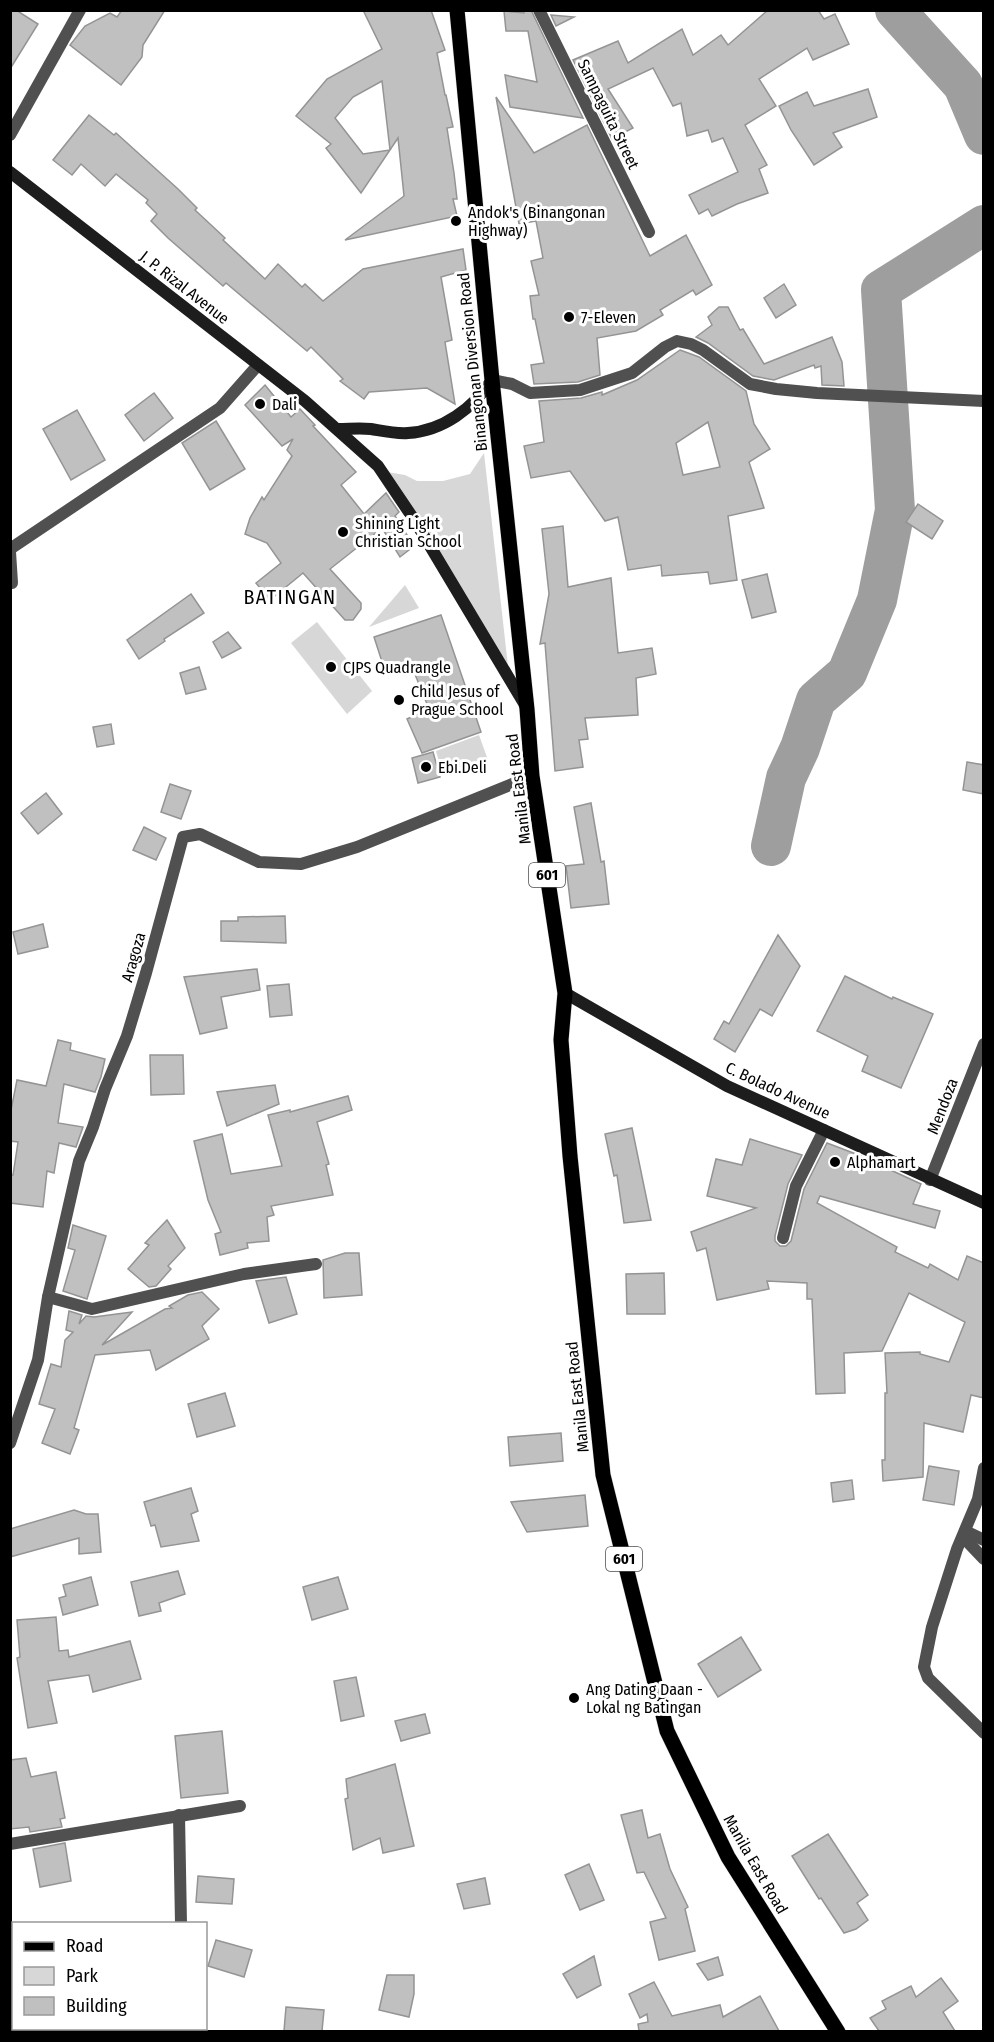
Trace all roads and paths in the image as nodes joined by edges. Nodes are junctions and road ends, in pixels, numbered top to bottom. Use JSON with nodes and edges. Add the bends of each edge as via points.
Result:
{"nodes":[{"id":1,"x":80,"y":10,"type":"edge"},
{"id":2,"x":456,"y":10,"type":"edge"},
{"id":3,"x":539,"y":10,"type":"edge"},
{"id":4,"x":10,"y":135,"type":"edge"},
{"id":5,"x":10,"y":172,"type":"edge"},
{"id":6,"x":649,"y":232,"type":"dead end"},
{"id":7,"x":258,"y":365,"type":"junction"},
{"id":8,"x":492,"y":380,"type":"junction"},
{"id":9,"x":984,"y":401,"type":"edge"},
{"id":10,"x":338,"y":429,"type":"junction"},
{"id":11,"x":10,"y":550,"type":"edge"},
{"id":12,"x":12,"y":582,"type":"dead end"},
{"id":13,"x":527,"y":709,"type":"junction"},
{"id":14,"x":532,"y":776,"type":"junction"},
{"id":15,"x":565,"y":993,"type":"junction"},
{"id":16,"x":984,"y":1044,"type":"edge"},
{"id":17,"x":824,"y":1130,"type":"junction"},
{"id":18,"x":930,"y":1180,"type":"junction"},
{"id":19,"x":984,"y":1203,"type":"edge"},
{"id":20,"x":783,"y":1238,"type":"dead end"},
{"id":21,"x":316,"y":1264,"type":"dead end"},
{"id":22,"x":48,"y":1297,"type":"junction"},
{"id":23,"x":10,"y":1443,"type":"edge"},
{"id":24,"x":984,"y":1468,"type":"edge"},
{"id":25,"x":964,"y":1534,"type":"junction"},
{"id":26,"x":984,"y":1540,"type":"edge"},
{"id":27,"x":984,"y":1559,"type":"edge"},
{"id":28,"x":984,"y":1733,"type":"edge"},
{"id":29,"x":240,"y":1806,"type":"dead end"},
{"id":30,"x":179,"y":1815,"type":"junction"},
{"id":31,"x":10,"y":1844,"type":"edge"},
{"id":32,"x":182,"y":1922,"type":"edge"},
{"id":33,"x":838,"y":2031,"type":"edge"}],
"edges":[{"from":1,"to":4,"type":"street"},
{"from":2,"to":8,"type":"main road","name":"Binangonan Diversion Road"},
{"from":3,"to":6,"type":"street","name":"Sampaguita Street"},
{"from":5,"to":7,"type":"main road","name":"J. P. Rizal Avenue","number":"601"},
{"from":7,"to":10,"type":"main road","name":"J. P. Rizal Avenue","number":"601"},
{"from":7,"to":11,"type":"street","via":[[220,408]]},
{"from":8,"to":9,"type":"street","via":[[530,393],[580,390],[632,373],[678,341],[703,350],[750,384],[818,393]]},
{"from":8,"to":10,"type":"main road","via":[[461,413],[428,430],[407,433]]},
{"from":8,"to":13,"type":"main road","name":"Binangonan Diversion Road"},
{"from":10,"to":13,"type":"main road","name":"J. P. Rizal Avenue","number":"601","via":[[378,466],[403,503]]},
{"from":11,"to":12,"type":"street"},
{"from":13,"to":14,"type":"main road","name":"Manila East Road","number":"601"},
{"from":14,"to":15,"type":"main road","name":"Manila East Road","number":"601"},
{"from":14,"to":22,"type":"street","name":"Aragoza","via":[[357,847],[301,864],[259,862],[200,834],[183,837],[127,1036],[79,1161]]},
{"from":15,"to":17,"type":"main road","name":"C. Bolado Avenue","via":[[727,1086]]},
{"from":15,"to":33,"type":"main road","name":"Manila East Road","number":"601","via":[[561,1040],[570,1156],[603,1475],[667,1731],[728,1857]]},
{"from":16,"to":18,"type":"street","name":"Mendoza"},
{"from":17,"to":18,"type":"main road","name":"C. Bolado Avenue"},
{"from":17,"to":20,"type":"street","via":[[796,1186]]},
{"from":18,"to":19,"type":"main road","name":"C. Bolado Avenue"},
{"from":21,"to":22,"type":"street","via":[[244,1274],[92,1309]]},
{"from":22,"to":23,"type":"street","name":"Aragoza","via":[[38,1360]]},
{"from":24,"to":25,"type":"street","via":[[978,1499]]},
{"from":25,"to":26,"type":"street"},
{"from":25,"to":27,"type":"street"},
{"from":25,"to":28,"type":"street","via":[[932,1628],[924,1667],[928,1678]]},
{"from":29,"to":30,"type":"street"},
{"from":30,"to":31,"type":"street"},
{"from":30,"to":32,"type":"street"}]}
